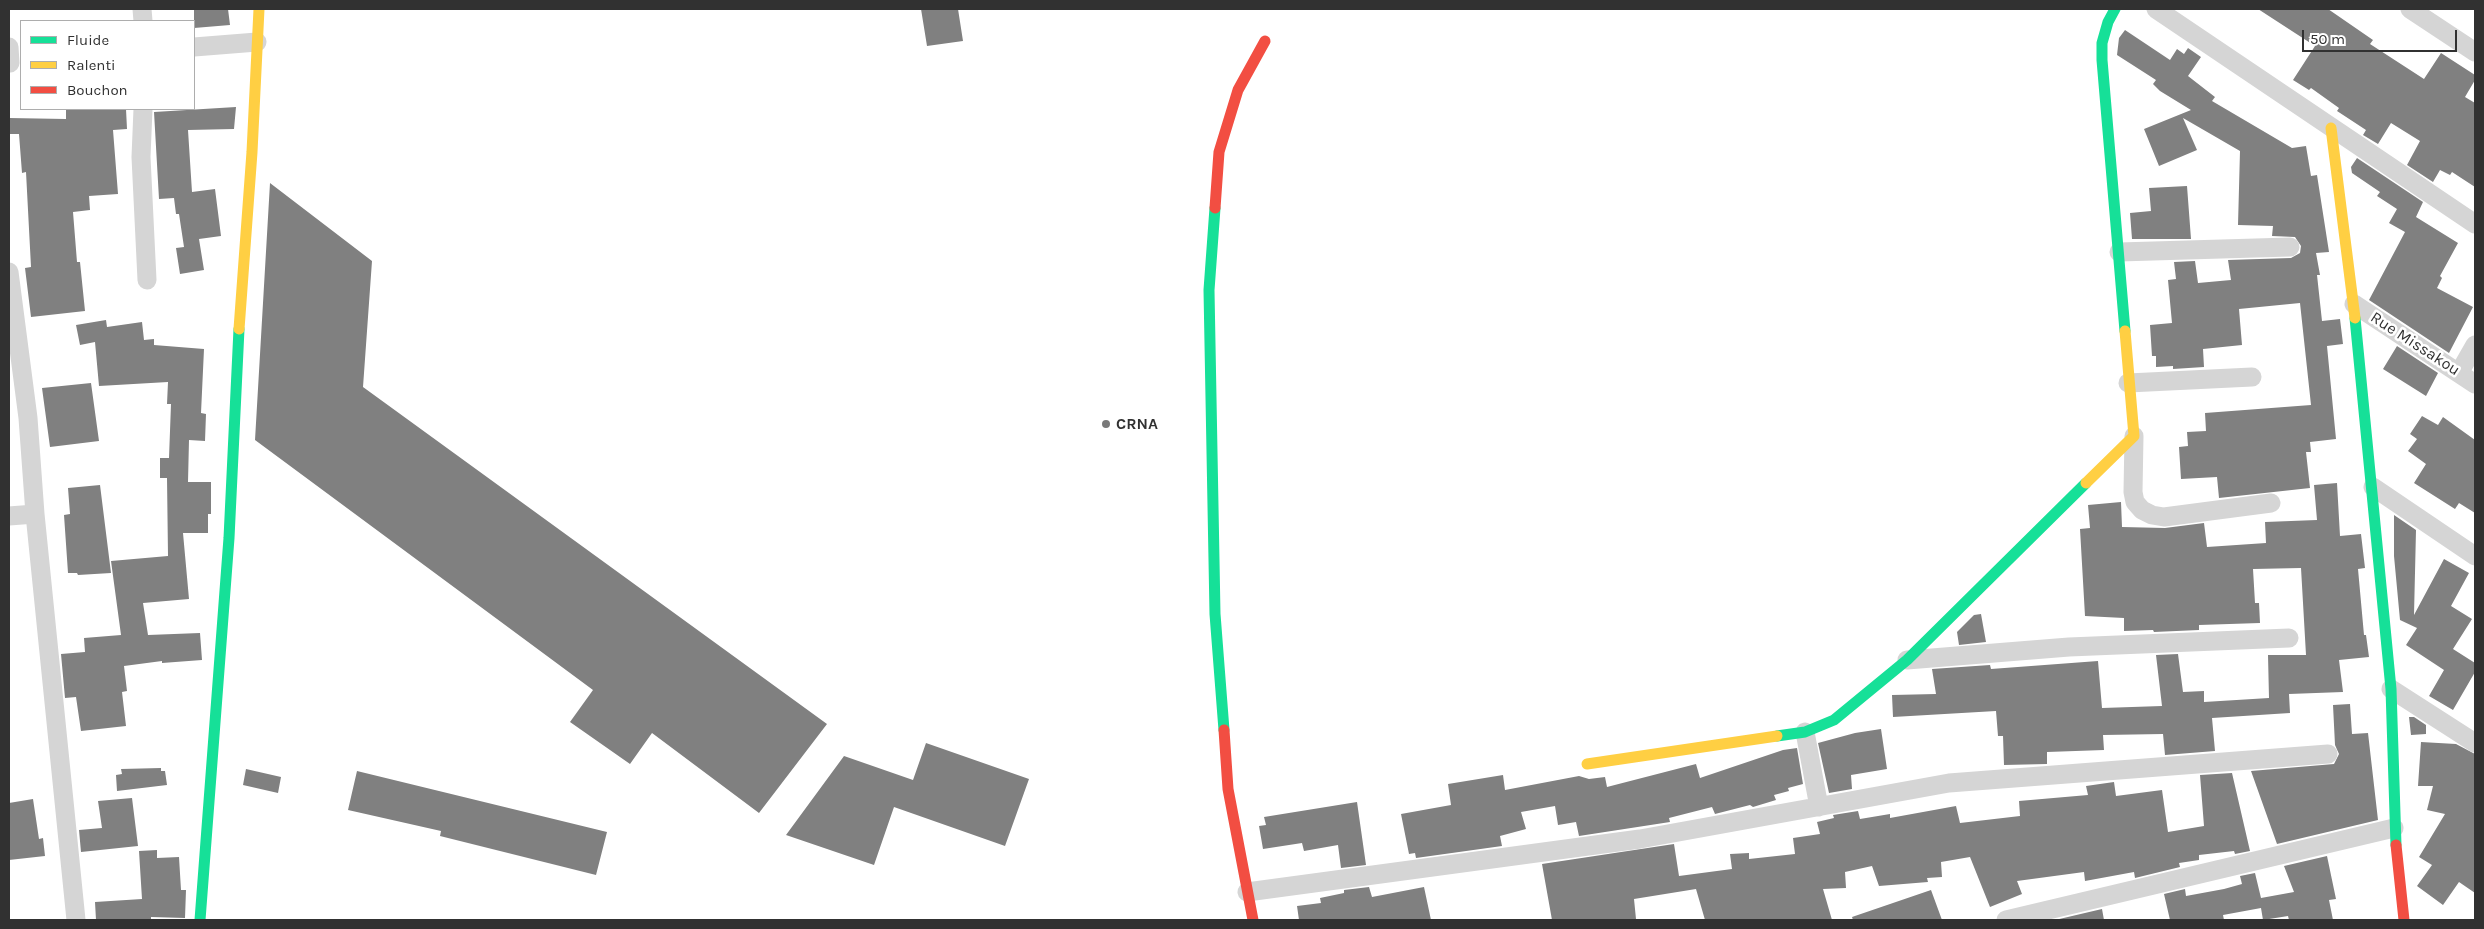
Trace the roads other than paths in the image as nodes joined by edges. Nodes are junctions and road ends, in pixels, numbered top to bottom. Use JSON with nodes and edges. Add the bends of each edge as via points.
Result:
{"nodes":[{"id":1,"x":259,"y":9,"type":"edge"},
{"id":2,"x":2114,"y":9,"type":"edge"},
{"id":3,"x":2156,"y":9,"type":"edge"},
{"id":4,"x":2410,"y":9,"type":"edge"},
{"id":5,"x":1265,"y":41,"type":"dead end"},
{"id":6,"x":257,"y":42,"type":"junction"},
{"id":7,"x":195,"y":47,"type":"edge"},
{"id":8,"x":2475,"y":52,"type":"edge"},
{"id":9,"x":143,"y":110,"type":"edge"},
{"id":10,"x":2331,"y":128,"type":"junction"},
{"id":11,"x":2475,"y":224,"type":"edge"},
{"id":12,"x":2290,"y":247,"type":"dead end"},
{"id":13,"x":2119,"y":252,"type":"junction"},
{"id":14,"x":9,"y":272,"type":"edge"},
{"id":15,"x":148,"y":280,"type":"dead end"},
{"id":16,"x":2354,"y":304,"type":"junction"},
{"id":17,"x":2475,"y":345,"type":"edge"},
{"id":18,"x":2459,"y":373,"type":"junction"},
{"id":19,"x":2252,"y":377,"type":"dead end"},
{"id":20,"x":2128,"y":383,"type":"junction"},
{"id":21,"x":2475,"y":384,"type":"edge"},
{"id":22,"x":2134,"y":436,"type":"junction"},
{"id":23,"x":2373,"y":487,"type":"junction"},
{"id":24,"x":2271,"y":502,"type":"dead end"},
{"id":25,"x":35,"y":514,"type":"junction"},
{"id":26,"x":9,"y":516,"type":"edge"},
{"id":27,"x":2475,"y":556,"type":"edge"},
{"id":28,"x":2290,"y":638,"type":"dead end"},
{"id":29,"x":1907,"y":660,"type":"junction"},
{"id":30,"x":2391,"y":689,"type":"junction"},
{"id":31,"x":1805,"y":732,"type":"junction"},
{"id":32,"x":2475,"y":743,"type":"edge"},
{"id":33,"x":2328,"y":754,"type":"dead end"},
{"id":34,"x":1587,"y":764,"type":"dead end"},
{"id":35,"x":1819,"y":807,"type":"junction"},
{"id":36,"x":2394,"y":828,"type":"junction"},
{"id":37,"x":1247,"y":892,"type":"junction"},
{"id":38,"x":76,"y":920,"type":"edge"},
{"id":39,"x":200,"y":920,"type":"edge"},
{"id":40,"x":1253,"y":920,"type":"edge"},
{"id":41,"x":2006,"y":920,"type":"edge"},
{"id":42,"x":2404,"y":920,"type":"edge"}],
"edges":[{"from":1,"to":6,"type":"street"},
{"from":2,"to":13,"type":"street","via":[[2102,43],[2102,60]]},
{"from":3,"to":10,"type":"street"},
{"from":4,"to":8,"type":"street"},
{"from":5,"to":37,"type":"street","via":[[1238,90],[1219,152],[1209,290],[1215,614],[1228,789]]},
{"from":6,"to":7,"type":"street"},
{"from":6,"to":39,"type":"street","via":[[241,277],[229,538]]},
{"from":9,"to":15,"type":"street","via":[[141,157]]},
{"from":10,"to":11,"type":"street"},
{"from":10,"to":16,"type":"street"},
{"from":12,"to":13,"type":"street"},
{"from":13,"to":20,"type":"street"},
{"from":14,"to":25,"type":"street","via":[[28,418]]},
{"from":16,"to":18,"type":"street","name":"Rue Missakou"},
{"from":16,"to":23,"type":"street"},
{"from":17,"to":18,"type":"street"},
{"from":18,"to":21,"type":"street","name":"Rue Missakou"},
{"from":19,"to":20,"type":"street"},
{"from":20,"to":22,"type":"street"},
{"from":22,"to":24,"type":"street","via":[[2135,502],[2152,515],[2164,517]]},
{"from":22,"to":29,"type":"street"},
{"from":23,"to":27,"type":"street"},
{"from":23,"to":30,"type":"street"},
{"from":25,"to":26,"type":"street"},
{"from":25,"to":38,"type":"street"},
{"from":28,"to":29,"type":"street","via":[[2069,647]]},
{"from":29,"to":31,"type":"street","via":[[1834,720]]},
{"from":30,"to":32,"type":"street"},
{"from":30,"to":36,"type":"street"},
{"from":31,"to":34,"type":"street"},
{"from":31,"to":35,"type":"street"},
{"from":33,"to":35,"type":"street","via":[[1949,783]]},
{"from":35,"to":37,"type":"street","via":[[1640,839]]},
{"from":36,"to":41,"type":"street"},
{"from":36,"to":42,"type":"street"},
{"from":37,"to":40,"type":"street"}]}
